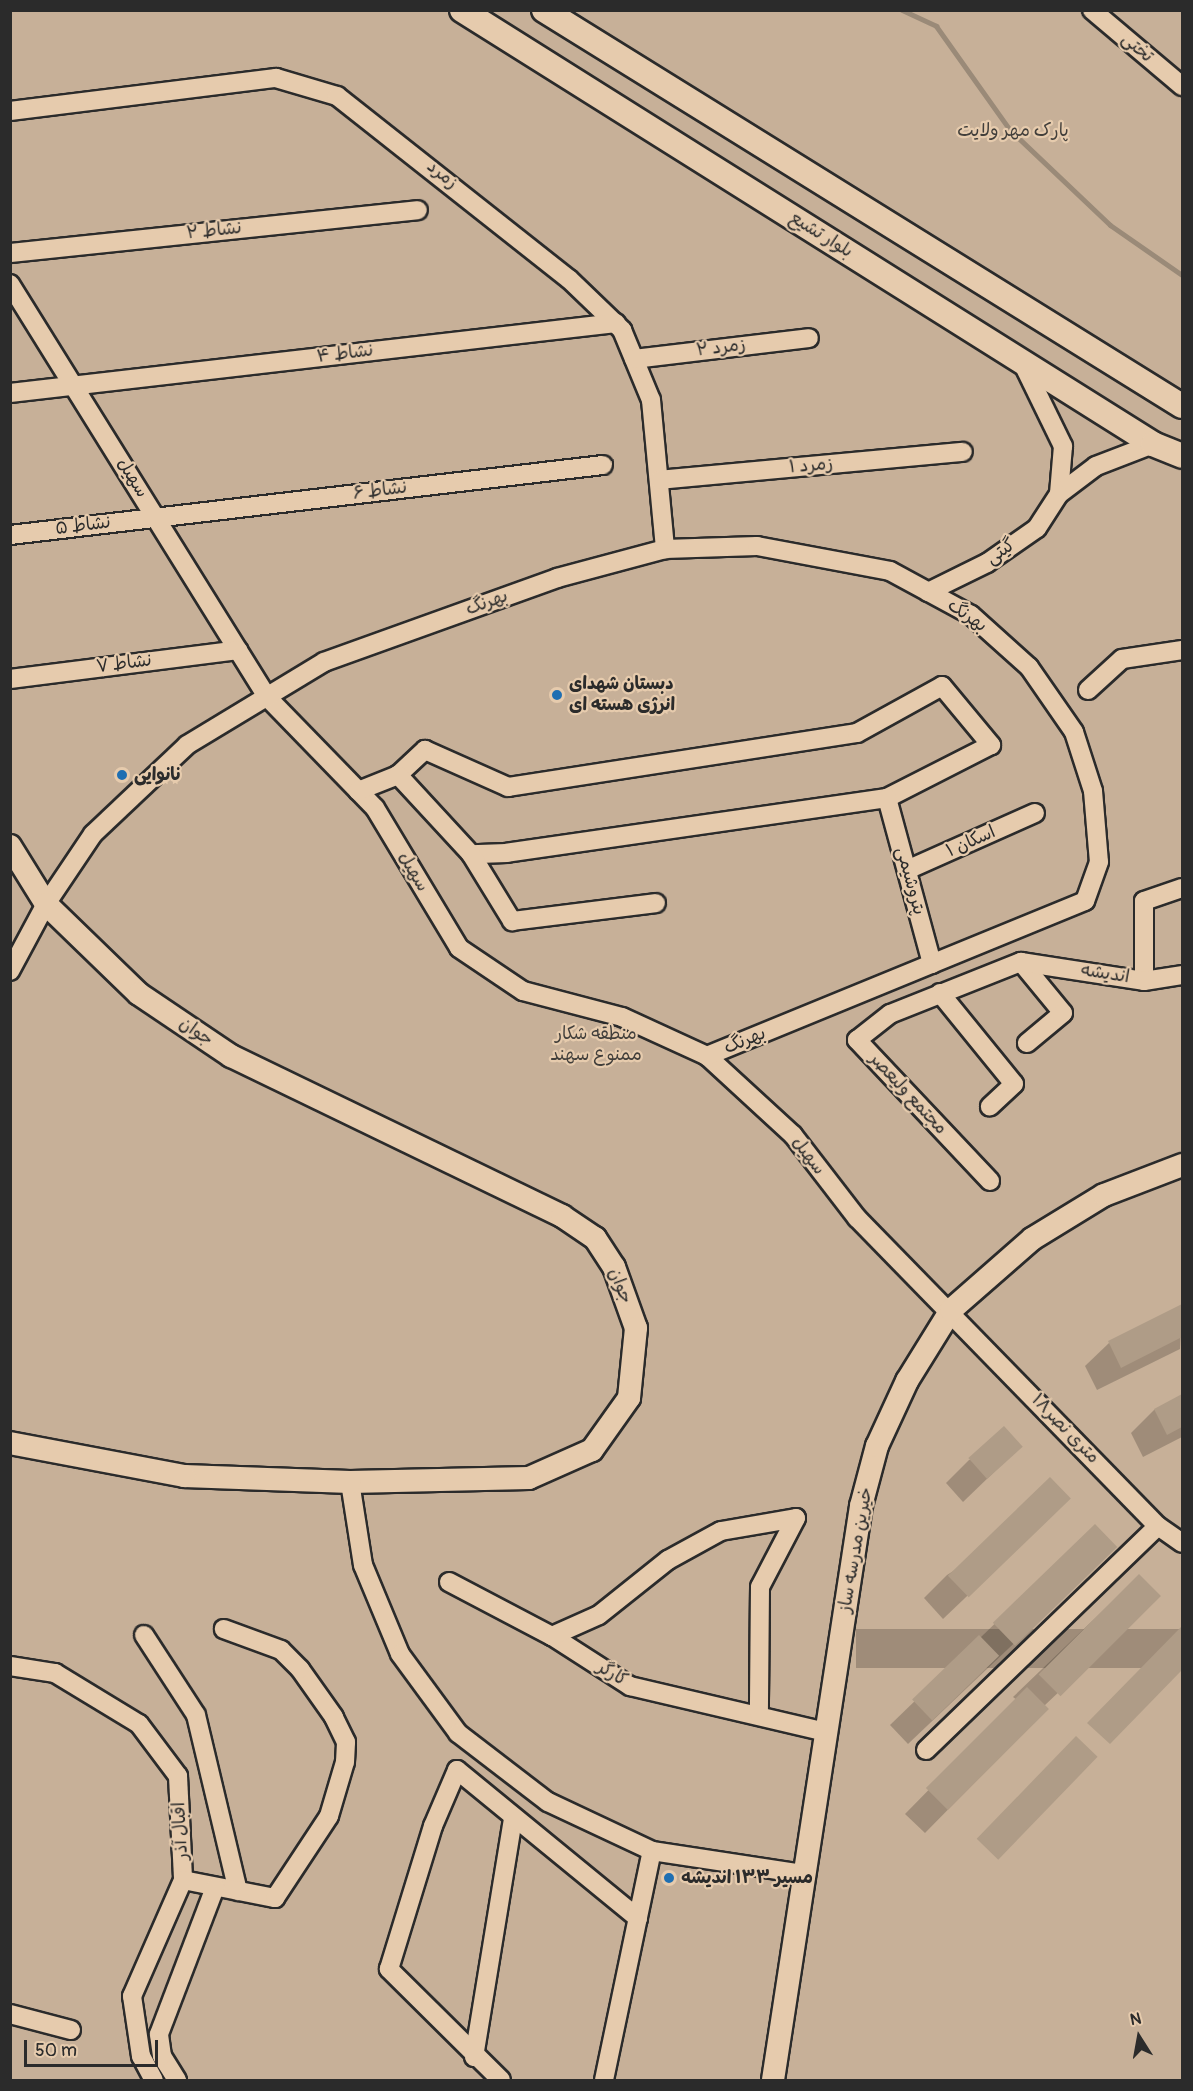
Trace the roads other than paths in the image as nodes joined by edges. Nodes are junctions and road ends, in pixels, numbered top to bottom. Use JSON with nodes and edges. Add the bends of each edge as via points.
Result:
{"nodes":[{"id":1,"x":462,"y":10,"type":"edge"},
{"id":2,"x":544,"y":10,"type":"edge"},
{"id":3,"x":1092,"y":10,"type":"edge"},
{"id":4,"x":1182,"y":86,"type":"edge"},
{"id":5,"x":10,"y":111,"type":"edge"},
{"id":6,"x":418,"y":210,"type":"dead end"},
{"id":7,"x":10,"y":253,"type":"edge"},
{"id":8,"x":10,"y":284,"type":"edge"},
{"id":9,"x":616,"y":323,"type":"junction"},
{"id":10,"x":809,"y":338,"type":"dead end"},
{"id":11,"x":634,"y":359,"type":"junction"},
{"id":12,"x":1021,"y":360,"type":"junction"},
{"id":13,"x":74,"y":385,"type":"junction"},
{"id":14,"x":10,"y":393,"type":"edge"},
{"id":15,"x":1182,"y":406,"type":"edge"},
{"id":16,"x":1154,"y":444,"type":"junction"},
{"id":17,"x":963,"y":452,"type":"dead end"},
{"id":18,"x":1182,"y":456,"type":"edge"},
{"id":19,"x":603,"y":465,"type":"dead end"},
{"id":20,"x":659,"y":480,"type":"junction"},
{"id":21,"x":1059,"y":494,"type":"junction"},
{"id":22,"x":156,"y":517,"type":"junction"},
{"id":23,"x":10,"y":535,"type":"edge"},
{"id":24,"x":665,"y":549,"type":"junction"},
{"id":25,"x":928,"y":592,"type":"junction"},
{"id":26,"x":238,"y":650,"type":"junction"},
{"id":27,"x":1182,"y":650,"type":"edge"},
{"id":28,"x":10,"y":679,"type":"edge"},
{"id":29,"x":1088,"y":690,"type":"dead end"},
{"id":30,"x":268,"y":698,"type":"junction"},
{"id":31,"x":398,"y":775,"type":"junction"},
{"id":32,"x":358,"y":791,"type":"junction"},
{"id":33,"x":887,"y":798,"type":"junction"},
{"id":34,"x":1035,"y":813,"type":"dead end"},
{"id":35,"x":10,"y":846,"type":"edge"},
{"id":36,"x":471,"y":854,"type":"junction"},
{"id":37,"x":907,"y":870,"type":"junction"},
{"id":38,"x":1182,"y":888,"type":"edge"},
{"id":39,"x":656,"y":903,"type":"dead end"},
{"id":40,"x":46,"y":904,"type":"junction"},
{"id":41,"x":1024,"y":962,"type":"junction"},
{"id":42,"x":932,"y":964,"type":"junction"},
{"id":43,"x":10,"y":971,"type":"edge"},
{"id":44,"x":1182,"y":975,"type":"edge"},
{"id":45,"x":1144,"y":981,"type":"junction"},
{"id":46,"x":940,"y":993,"type":"junction"},
{"id":47,"x":1027,"y":1043,"type":"dead end"},
{"id":48,"x":707,"y":1056,"type":"junction"},
{"id":49,"x":990,"y":1106,"type":"dead end"},
{"id":50,"x":1182,"y":1165,"type":"edge"},
{"id":51,"x":990,"y":1181,"type":"dead end"},
{"id":52,"x":951,"y":1310,"type":"junction"},
{"id":53,"x":10,"y":1443,"type":"edge"},
{"id":54,"x":350,"y":1482,"type":"junction"},
{"id":55,"x":1158,"y":1526,"type":"junction"},
{"id":56,"x":1182,"y":1543,"type":"edge"},
{"id":57,"x":449,"y":1582,"type":"dead end"},
{"id":58,"x":224,"y":1629,"type":"dead end"},
{"id":59,"x":144,"y":1635,"type":"dead end"},
{"id":60,"x":552,"y":1636,"type":"junction"},
{"id":61,"x":10,"y":1666,"type":"edge"},
{"id":62,"x":759,"y":1713,"type":"junction"},
{"id":63,"x":826,"y":1732,"type":"junction"},
{"id":64,"x":926,"y":1750,"type":"dead end"},
{"id":65,"x":513,"y":1818,"type":"junction"},
{"id":66,"x":652,"y":1851,"type":"junction"},
{"id":67,"x":804,"y":1874,"type":"junction"},
{"id":68,"x":183,"y":1880,"type":"junction"},
{"id":69,"x":215,"y":1887,"type":"junction"},
{"id":70,"x":238,"y":1891,"type":"junction"},
{"id":71,"x":638,"y":1918,"type":"junction"},
{"id":72,"x":10,"y":2014,"type":"edge"},
{"id":73,"x":71,"y":2030,"type":"dead end"},
{"id":74,"x":474,"y":2057,"type":"junction"},
{"id":75,"x":154,"y":2080,"type":"edge"},
{"id":76,"x":177,"y":2080,"type":"edge"},
{"id":77,"x":501,"y":2080,"type":"edge"},
{"id":78,"x":604,"y":2080,"type":"edge"},
{"id":79,"x":773,"y":2080,"type":"edge"}],
"edges":[{"from":1,"to":12,"type":"main road","name":"بلوار تشیع"},
{"from":2,"to":15,"type":"main road"},
{"from":3,"to":4,"type":"street","name":"تختی"},
{"from":5,"to":9,"type":"street","name":"زمرد","via":[[276,78],[338,96],[569,279]]},
{"from":6,"to":7,"type":"street","name":"نشاط ۲"},
{"from":8,"to":13,"type":"street","name":"سهیل"},
{"from":9,"to":11,"type":"street","name":"زمرد"},
{"from":9,"to":13,"type":"street","name":"نشاط ۴"},
{"from":10,"to":11,"type":"street","name":"زمرد ۲"},
{"from":11,"to":20,"type":"street","name":"زمرد","via":[[651,400]]},
{"from":12,"to":16,"type":"main road","name":"بلوار تشیع"},
{"from":12,"to":21,"type":"street","name":"گیتی","via":[[1063,446]]},
{"from":13,"to":14,"type":"street","name":"نشاط ۴"},
{"from":13,"to":22,"type":"street","name":"سهیل"},
{"from":16,"to":18,"type":"main road","name":"بلوار تشیع"},
{"from":16,"to":21,"type":"street","name":"گیتی","via":[[1096,466]]},
{"from":17,"to":20,"type":"street","name":"زمرد ۱"},
{"from":19,"to":22,"type":"street","name":"نشاط ۶"},
{"from":20,"to":24,"type":"street","name":"زمرد"},
{"from":21,"to":25,"type":"street","name":"گیتی","via":[[1037,528],[987,563]]},
{"from":22,"to":23,"type":"street","name":"نشاط ۵"},
{"from":22,"to":26,"type":"street","name":"سهیل"},
{"from":24,"to":25,"type":"street","name":"بهرنگ","via":[[757,546],[890,571]]},
{"from":24,"to":30,"type":"street","name":"بهرنگ","via":[[557,578],[324,662]]},
{"from":25,"to":42,"type":"street","name":"بهرنگ","via":[[971,615],[1029,667],[1074,732],[1093,791],[1099,862],[1085,901]]},
{"from":26,"to":28,"type":"street","name":"نشاط ۷"},
{"from":26,"to":30,"type":"street","name":"سهیل"},
{"from":27,"to":29,"type":"street","via":[[1122,659]]},
{"from":30,"to":32,"type":"street","name":"سهیل"},
{"from":30,"to":40,"type":"street","name":"بهرنگ","via":[[187,745],[93,834]]},
{"from":31,"to":32,"type":"street"},
{"from":31,"to":33,"type":"street","via":[[425,750],[508,787],[857,733],[942,686],[991,745]]},
{"from":31,"to":36,"type":"street"},
{"from":32,"to":48,"type":"street","name":"سهیل","via":[[375,808],[459,948],[523,991],[622,1017]]},
{"from":33,"to":36,"type":"street"},
{"from":33,"to":37,"type":"street","name":"پتروشیمی"},
{"from":34,"to":37,"type":"street","name":"اسکان ۱"},
{"from":35,"to":40,"type":"street","name":"جوان"},
{"from":36,"to":39,"type":"street","via":[[512,921]]},
{"from":37,"to":42,"type":"street","name":"پتروشیمی"},
{"from":38,"to":45,"type":"street","via":[[1144,901]]},
{"from":40,"to":43,"type":"street","name":"بهرنگ"},
{"from":40,"to":54,"type":"street","name":"جوان","via":[[139,994],[231,1056],[562,1216],[596,1238],[614,1267],[636,1328],[629,1398],[592,1450],[529,1478]]},
{"from":41,"to":45,"type":"street","name":"اندیشه"},
{"from":41,"to":46,"type":"street","name":"مجتمع ولیعصر"},
{"from":41,"to":47,"type":"street","via":[[1063,1013]]},
{"from":42,"to":48,"type":"street","name":"بهرنگ"},
{"from":44,"to":45,"type":"street","name":"اندیشه"},
{"from":46,"to":49,"type":"street","via":[[1014,1084]]},
{"from":46,"to":51,"type":"street","name":"مجتمع ولیعصر","via":[[890,1014],[857,1040]]},
{"from":48,"to":52,"type":"street","name":"سهیل","via":[[793,1135],[857,1218]]},
{"from":50,"to":52,"type":"street","name":"خیرین مدرسه ساز","via":[[1104,1195],[1032,1239]]},
{"from":52,"to":55,"type":"street","name":"۱۸متری نصر"},
{"from":52,"to":63,"type":"street","name":"خیرین مدرسه ساز","via":[[907,1381],[878,1446],[861,1506]]},
{"from":53,"to":54,"type":"street","name":"جوان","via":[[184,1476]]},
{"from":54,"to":66,"type":"street","via":[[363,1565],[400,1654],[458,1733],[548,1802]]},
{"from":55,"to":56,"type":"street","name":"۱۸متری نصر"},
{"from":55,"to":64,"type":"street"},
{"from":57,"to":60,"type":"street","name":"کارگر"},
{"from":58,"to":70,"type":"street","via":[[281,1650],[328,1707],[346,1742],[330,1816],[275,1898]]},
{"from":59,"to":70,"type":"street","via":[[196,1715]]},
{"from":60,"to":62,"type":"street","name":"کارگر","via":[[630,1686]]},
{"from":60,"to":62,"type":"street","via":[[599,1615],[668,1560],[721,1531],[796,1518],[760,1587]]},
{"from":61,"to":68,"type":"street","name":"اقبال آذر","via":[[55,1672],[140,1724],[178,1776]]},
{"from":62,"to":63,"type":"street","name":"کارگر"},
{"from":63,"to":67,"type":"street","name":"خیرین مدرسه ساز"},
{"from":65,"to":71,"type":"street"},
{"from":65,"to":74,"type":"street"},
{"from":65,"to":74,"type":"street","via":[[456,1770],[433,1826],[389,1969]]},
{"from":66,"to":67,"type":"street"},
{"from":66,"to":71,"type":"street"},
{"from":67,"to":79,"type":"street","name":"خیرین مدرسه ساز"},
{"from":68,"to":69,"type":"street"},
{"from":68,"to":75,"type":"street","name":"اقبال آذر","via":[[132,1996],[141,2056]]},
{"from":69,"to":70,"type":"street"},
{"from":69,"to":76,"type":"street","via":[[159,2034],[162,2056]]},
{"from":71,"to":78,"type":"street"},
{"from":72,"to":73,"type":"street"},
{"from":74,"to":77,"type":"street"}]}
